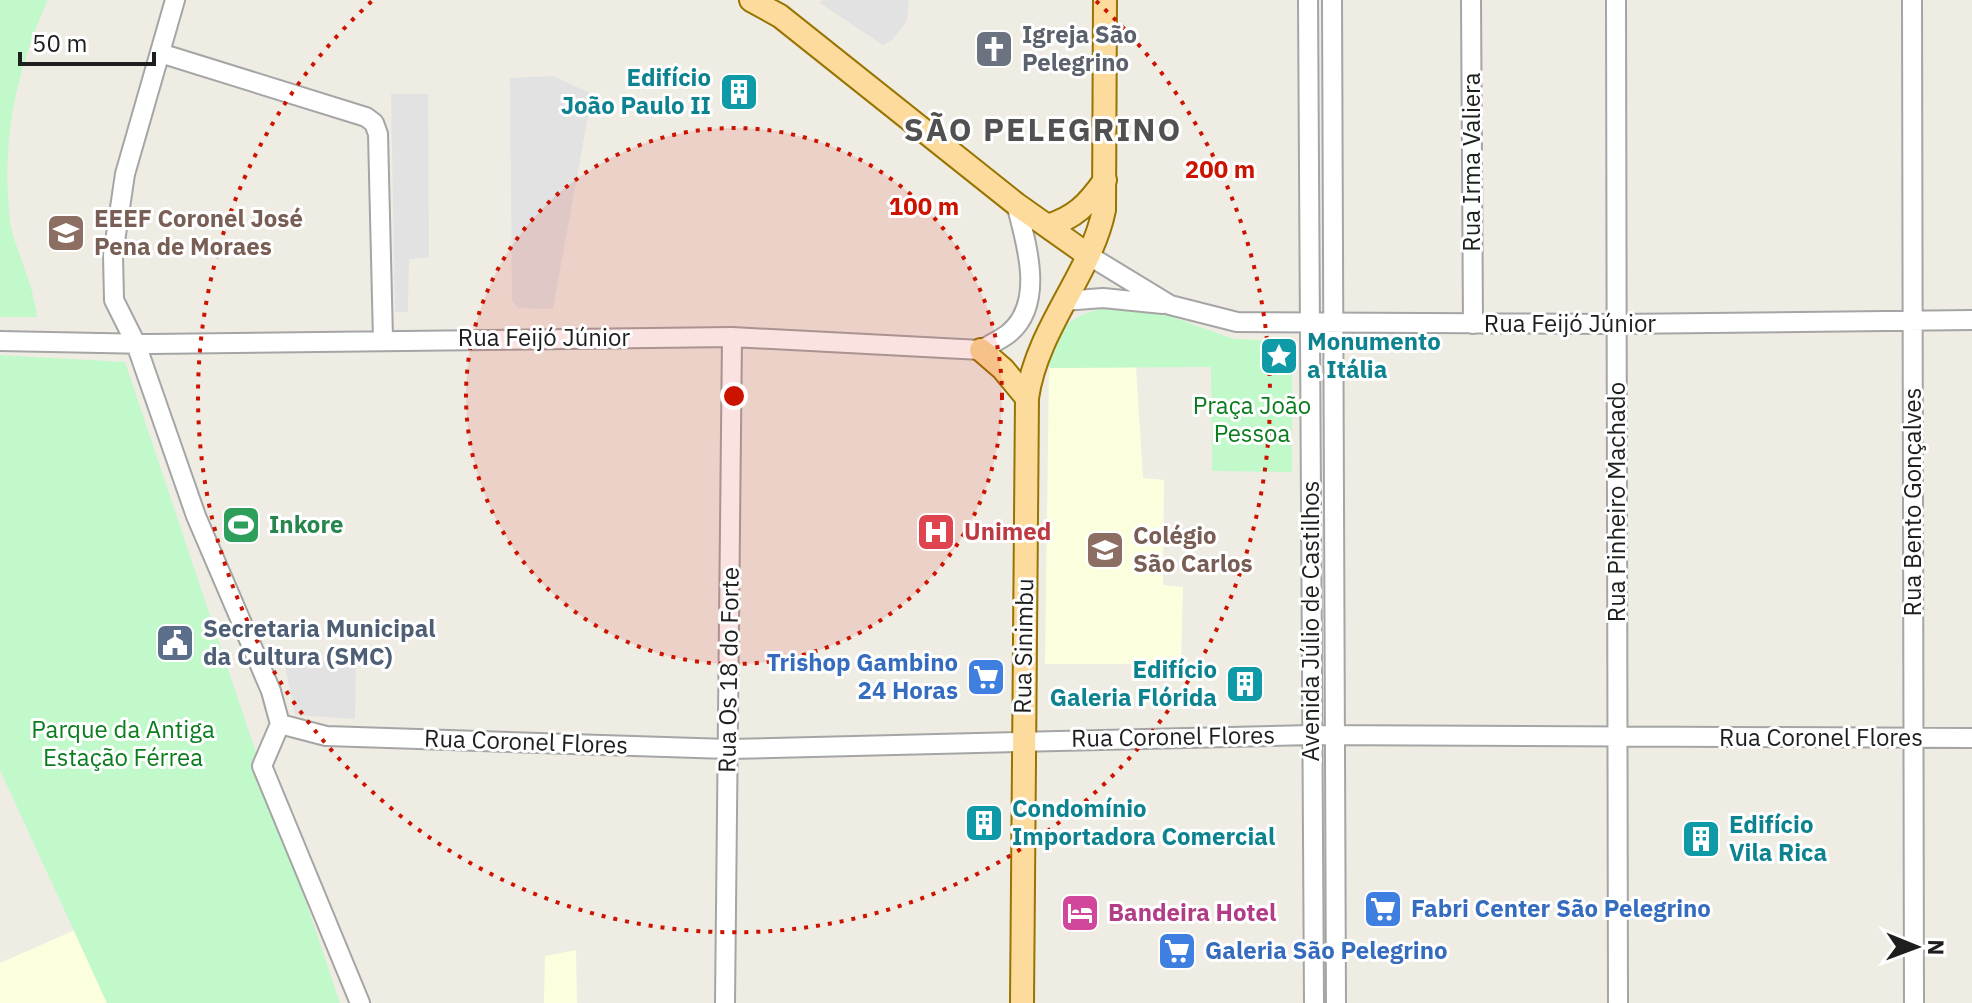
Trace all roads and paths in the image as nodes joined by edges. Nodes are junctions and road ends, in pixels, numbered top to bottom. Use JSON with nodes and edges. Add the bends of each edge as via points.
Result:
{"nodes":[{"id":1,"x":175,"y":0,"type":"edge"},
{"id":2,"x":751,"y":0,"type":"edge"},
{"id":3,"x":1105,"y":0,"type":"edge"},
{"id":4,"x":1308,"y":0,"type":"edge"},
{"id":5,"x":1332,"y":0,"type":"edge"},
{"id":6,"x":1471,"y":0,"type":"edge"},
{"id":7,"x":1616,"y":0,"type":"edge"},
{"id":8,"x":1912,"y":0,"type":"edge"},
{"id":9,"x":160,"y":53,"type":"junction"},
{"id":10,"x":1308,"y":53,"type":"junction"},
{"id":11,"x":1333,"y":54,"type":"junction"},
{"id":12,"x":1309,"y":138,"type":"junction"},
{"id":13,"x":1333,"y":139,"type":"junction"},
{"id":14,"x":1105,"y":180,"type":"junction"},
{"id":15,"x":1016,"y":204,"type":"junction"},
{"id":16,"x":1047,"y":226,"type":"junction"},
{"id":17,"x":1088,"y":255,"type":"junction"},
{"id":18,"x":1063,"y":301,"type":"junction"},
{"id":19,"x":1170,"y":305,"type":"junction"},
{"id":20,"x":1913,"y":320,"type":"junction"},
{"id":21,"x":1972,"y":320,"type":"edge"},
{"id":22,"x":1334,"y":324,"type":"junction"},
{"id":23,"x":1473,"y":324,"type":"junction"},
{"id":24,"x":1617,"y":324,"type":"junction"},
{"id":25,"x":1310,"y":325,"type":"junction"},
{"id":26,"x":732,"y":337,"type":"junction"},
{"id":27,"x":383,"y":339,"type":"junction"},
{"id":28,"x":0,"y":341,"type":"edge"},
{"id":29,"x":136,"y":344,"type":"junction"},
{"id":30,"x":981,"y":350,"type":"junction"},
{"id":31,"x":1027,"y":398,"type":"junction"},
{"id":32,"x":1311,"y":545,"type":"junction"},
{"id":33,"x":1335,"y":546,"type":"junction"},
{"id":34,"x":280,"y":724,"type":"junction"},
{"id":35,"x":1312,"y":735,"type":"junction"},
{"id":36,"x":1335,"y":736,"type":"junction"},
{"id":37,"x":1914,"y":738,"type":"junction"},
{"id":38,"x":1972,"y":738,"type":"edge"},
{"id":39,"x":1618,"y":739,"type":"junction"},
{"id":40,"x":1022,"y":740,"type":"junction"},
{"id":41,"x":728,"y":749,"type":"junction"},
{"id":42,"x":1336,"y":911,"type":"junction"},
{"id":43,"x":1313,"y":912,"type":"junction"},
{"id":44,"x":360,"y":1003,"type":"edge"},
{"id":45,"x":725,"y":1003,"type":"edge"},
{"id":46,"x":1022,"y":1003,"type":"edge"},
{"id":47,"x":1314,"y":1003,"type":"edge"},
{"id":48,"x":1336,"y":1003,"type":"edge"},
{"id":49,"x":1618,"y":1003,"type":"edge"},
{"id":50,"x":1914,"y":1003,"type":"edge"}],
"edges":[{"from":1,"to":9,"type":"street"},
{"from":2,"to":15,"type":"main road","via":[[780,16]]},
{"from":3,"to":14,"type":"main road","name":"Rua Sinimbu"},
{"from":4,"to":10,"type":"street","name":"Avenida Júlio de Castilhos"},
{"from":5,"to":11,"type":"street","name":"Avenida Júlio de Castilhos"},
{"from":6,"to":23,"type":"street","name":"Rua Irma Valiera"},
{"from":7,"to":24,"type":"street","name":"Rua Pinheiro Machado"},
{"from":8,"to":20,"type":"street","name":"Rua Bento Gonçalves"},
{"from":9,"to":27,"type":"street","via":[[374,123]]},
{"from":9,"to":29,"type":"street","via":[[125,174],[113,255],[114,300]]},
{"from":10,"to":11,"type":"street"},
{"from":10,"to":12,"type":"street","name":"Avenida Júlio de Castilhos"},
{"from":11,"to":13,"type":"street","name":"Avenida Júlio de Castilhos"},
{"from":12,"to":13,"type":"street"},
{"from":12,"to":25,"type":"street","name":"Avenida Júlio de Castilhos"},
{"from":13,"to":22,"type":"street","name":"Avenida Júlio de Castilhos"},
{"from":14,"to":16,"type":"main road","via":[[1081,210]]},
{"from":14,"to":17,"type":"main road","name":"Rua Sinimbu","via":[[1099,233]]},
{"from":15,"to":16,"type":"main road"},
{"from":15,"to":30,"type":"street","via":[[1029,265],[1023,313],[1010,333]]},
{"from":16,"to":17,"type":"main road"},
{"from":17,"to":18,"type":"main road","name":"Rua Sinimbu"},
{"from":17,"to":19,"type":"street","name":"Rua Feijó Júnior"},
{"from":18,"to":19,"type":"street","name":"Rua Feijó Júnior","via":[[1103,298]]},
{"from":18,"to":31,"type":"main road","name":"Rua Sinimbu","via":[[1030,378]]},
{"from":19,"to":25,"type":"street","name":"Rua Feijó Júnior","via":[[1237,322]]},
{"from":20,"to":21,"type":"street","name":"Rua Feijó Júnior"},
{"from":20,"to":24,"type":"street","name":"Rua Feijó Júnior"},
{"from":20,"to":37,"type":"street","name":"Rua Bento Gonçalves"},
{"from":22,"to":23,"type":"street","name":"Rua Feijó Júnior"},
{"from":22,"to":25,"type":"street","name":"Rua Feijó Júnior"},
{"from":22,"to":33,"type":"street","name":"Avenida Júlio de Castilhos"},
{"from":23,"to":24,"type":"street","name":"Rua Feijó Júnior"},
{"from":24,"to":39,"type":"street","name":"Rua Pinheiro Machado"},
{"from":25,"to":32,"type":"street","name":"Avenida Júlio de Castilhos"},
{"from":26,"to":27,"type":"street","name":"Rua Feijó Júnior"},
{"from":26,"to":30,"type":"street","name":"Rua Feijó Júnior"},
{"from":26,"to":41,"type":"street","name":"Rua Os 18 do Forte"},
{"from":27,"to":29,"type":"street","name":"Rua Feijó Júnior"},
{"from":28,"to":29,"type":"street","name":"Rua Feijó Júnior"},
{"from":29,"to":34,"type":"street","via":[[196,516],[271,691]]},
{"from":30,"to":31,"type":"main road"},
{"from":31,"to":40,"type":"main road","name":"Rua Sinimbu"},
{"from":32,"to":33,"type":"street"},
{"from":32,"to":35,"type":"street","name":"Avenida Júlio de Castilhos"},
{"from":33,"to":36,"type":"street","name":"Avenida Júlio de Castilhos"},
{"from":34,"to":41,"type":"street","name":"Rua Coronel Flores","via":[[326,736]]},
{"from":34,"to":44,"type":"street","via":[[262,766]]},
{"from":35,"to":36,"type":"street","name":"Rua Coronel Flores"},
{"from":35,"to":40,"type":"street","name":"Rua Coronel Flores"},
{"from":35,"to":43,"type":"street","name":"Avenida Júlio de Castilhos"},
{"from":36,"to":39,"type":"street","name":"Rua Coronel Flores"},
{"from":36,"to":42,"type":"street","name":"Avenida Júlio de Castilhos"},
{"from":37,"to":38,"type":"street","name":"Rua Coronel Flores"},
{"from":37,"to":39,"type":"street","name":"Rua Coronel Flores"},
{"from":37,"to":50,"type":"street","name":"Rua Bento Gonçalves"},
{"from":39,"to":49,"type":"street","name":"Rua Pinheiro Machado"},
{"from":40,"to":41,"type":"street","name":"Rua Coronel Flores"},
{"from":40,"to":46,"type":"main road","name":"Rua Sinimbu"},
{"from":41,"to":45,"type":"street","name":"Rua Os 18 do Forte"},
{"from":42,"to":43,"type":"street"},
{"from":42,"to":48,"type":"street","name":"Avenida Júlio de Castilhos"},
{"from":43,"to":47,"type":"street","name":"Avenida Júlio de Castilhos"}]}
